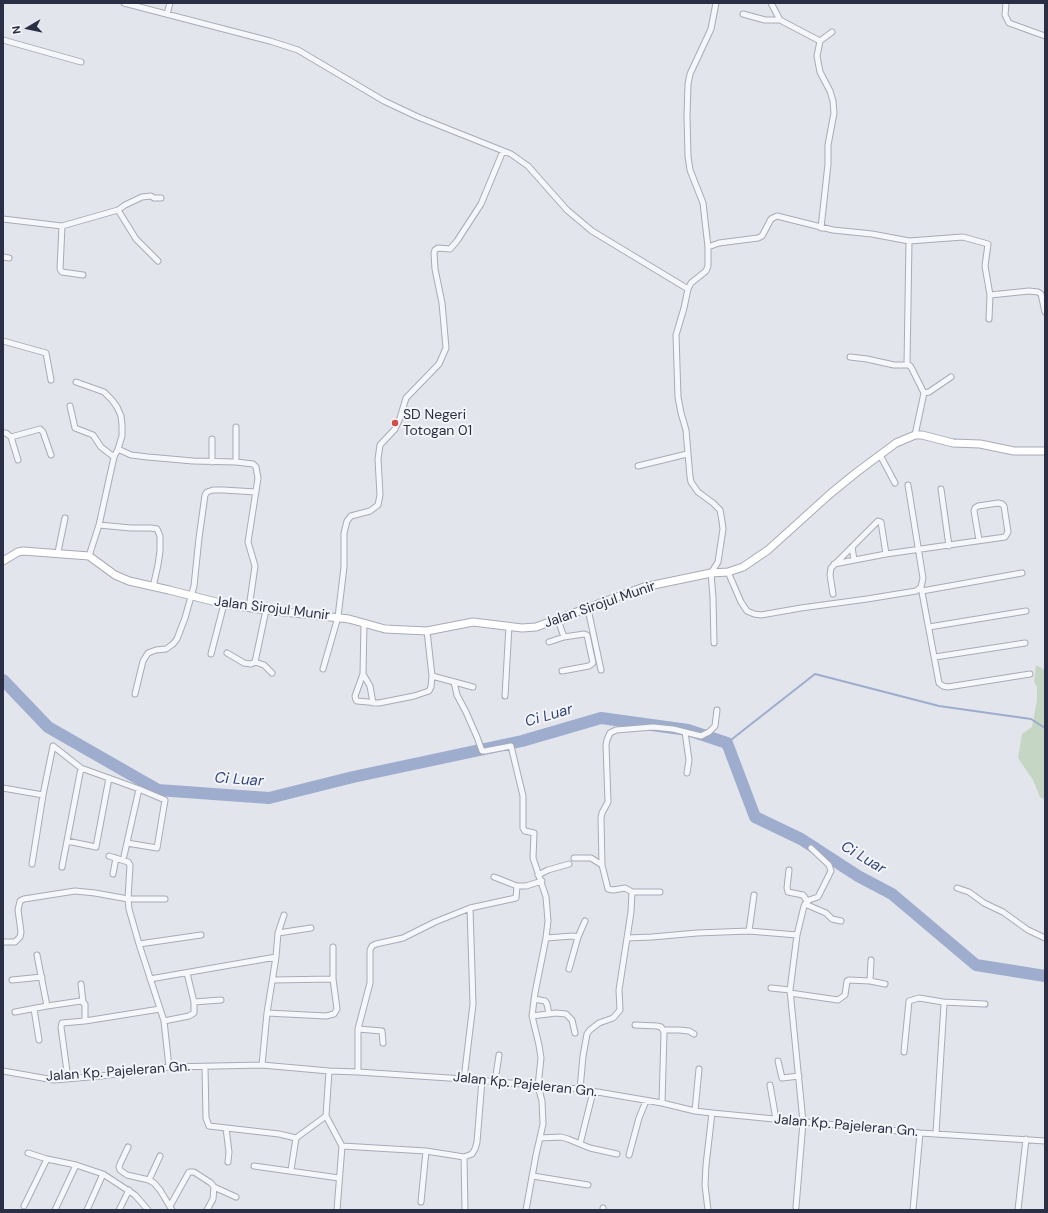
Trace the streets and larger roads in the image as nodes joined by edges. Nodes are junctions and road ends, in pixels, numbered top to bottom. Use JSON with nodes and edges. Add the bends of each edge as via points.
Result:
{"nodes":[{"id":1,"x":124,"y":3,"type":"edge"},
{"id":2,"x":170,"y":3,"type":"edge"},
{"id":3,"x":716,"y":3,"type":"edge"},
{"id":4,"x":771,"y":3,"type":"edge"},
{"id":5,"x":1006,"y":3,"type":"edge"},
{"id":6,"x":167,"y":14,"type":"junction"},
{"id":7,"x":743,"y":14,"type":"dead end"},
{"id":8,"x":780,"y":20,"type":"junction"},
{"id":9,"x":832,"y":32,"type":"dead end"},
{"id":10,"x":1045,"y":34,"type":"edge"},
{"id":11,"x":3,"y":40,"type":"edge"},
{"id":12,"x":820,"y":41,"type":"junction"},
{"id":13,"x":81,"y":62,"type":"dead end"},
{"id":14,"x":503,"y":151,"type":"junction"},
{"id":15,"x":161,"y":198,"type":"dead end"},
{"id":16,"x":118,"y":210,"type":"junction"},
{"id":17,"x":3,"y":219,"type":"edge"},
{"id":18,"x":62,"y":226,"type":"junction"},
{"id":19,"x":821,"y":228,"type":"junction"},
{"id":20,"x":909,"y":241,"type":"junction"},
{"id":21,"x":708,"y":247,"type":"junction"},
{"id":22,"x":3,"y":257,"type":"edge"},
{"id":23,"x":9,"y":258,"type":"dead end"},
{"id":24,"x":158,"y":261,"type":"dead end"},
{"id":25,"x":83,"y":275,"type":"dead end"},
{"id":26,"x":688,"y":289,"type":"junction"},
{"id":27,"x":990,"y":295,"type":"junction"},
{"id":28,"x":1045,"y":312,"type":"edge"},
{"id":29,"x":989,"y":319,"type":"dead end"},
{"id":30,"x":3,"y":341,"type":"edge"},
{"id":31,"x":850,"y":357,"type":"dead end"},
{"id":32,"x":907,"y":365,"type":"junction"},
{"id":33,"x":951,"y":376,"type":"dead end"},
{"id":34,"x":51,"y":380,"type":"dead end"},
{"id":35,"x":76,"y":382,"type":"dead end"},
{"id":36,"x":924,"y":393,"type":"junction"},
{"id":37,"x":70,"y":406,"type":"dead end"},
{"id":38,"x":236,"y":427,"type":"dead end"},
{"id":39,"x":3,"y":433,"type":"edge"},
{"id":40,"x":915,"y":435,"type":"junction"},
{"id":41,"x":11,"y":437,"type":"junction"},
{"id":42,"x":212,"y":439,"type":"dead end"},
{"id":43,"x":118,"y":449,"type":"junction"},
{"id":44,"x":1045,"y":451,"type":"edge"},
{"id":45,"x":687,"y":454,"type":"junction"},
{"id":46,"x":51,"y":455,"type":"dead end"},
{"id":47,"x":880,"y":455,"type":"junction"},
{"id":48,"x":114,"y":457,"type":"junction"},
{"id":49,"x":18,"y":460,"type":"dead end"},
{"id":50,"x":212,"y":462,"type":"junction"},
{"id":51,"x":236,"y":462,"type":"junction"},
{"id":52,"x":638,"y":466,"type":"dead end"},
{"id":53,"x":895,"y":483,"type":"dead end"},
{"id":54,"x":908,"y":485,"type":"dead end"},
{"id":55,"x":941,"y":489,"type":"dead end"},
{"id":56,"x":256,"y":492,"type":"junction"},
{"id":57,"x":65,"y":518,"type":"dead end"},
{"id":58,"x":99,"y":525,"type":"junction"},
{"id":59,"x":978,"y":540,"type":"junction"},
{"id":60,"x":949,"y":546,"type":"junction"},
{"id":61,"x":852,"y":547,"type":"junction"},
{"id":62,"x":919,"y":550,"type":"junction"},
{"id":63,"x":58,"y":552,"type":"junction"},
{"id":64,"x":886,"y":554,"type":"junction"},
{"id":65,"x":89,"y":556,"type":"junction"},
{"id":66,"x":3,"y":560,"type":"edge"},
{"id":67,"x":854,"y":560,"type":"junction"},
{"id":68,"x":834,"y":564,"type":"junction"},
{"id":69,"x":728,"y":572,"type":"junction"},
{"id":70,"x":711,"y":573,"type":"junction"},
{"id":71,"x":1022,"y":573,"type":"dead end"},
{"id":72,"x":153,"y":587,"type":"junction"},
{"id":73,"x":922,"y":589,"type":"junction"},
{"id":74,"x":833,"y":594,"type":"dead end"},
{"id":75,"x":192,"y":596,"type":"junction"},
{"id":76,"x":224,"y":604,"type":"junction"},
{"id":77,"x":249,"y":608,"type":"junction"},
{"id":78,"x":588,"y":609,"type":"junction"},
{"id":79,"x":266,"y":610,"type":"junction"},
{"id":80,"x":1026,"y":611,"type":"dead end"},
{"id":81,"x":338,"y":617,"type":"junction"},
{"id":82,"x":558,"y":620,"type":"junction"},
{"id":83,"x":364,"y":623,"type":"junction"},
{"id":84,"x":510,"y":626,"type":"junction"},
{"id":85,"x":929,"y":627,"type":"junction"},
{"id":86,"x":427,"y":631,"type":"junction"},
{"id":87,"x":564,"y":637,"type":"junction"},
{"id":88,"x":549,"y":642,"type":"dead end"},
{"id":89,"x":714,"y":643,"type":"dead end"},
{"id":90,"x":1025,"y":643,"type":"dead end"},
{"id":91,"x":211,"y":654,"type":"dead end"},
{"id":92,"x":227,"y":654,"type":"dead end"},
{"id":93,"x":935,"y":656,"type":"junction"},
{"id":94,"x":255,"y":662,"type":"junction"},
{"id":95,"x":323,"y":669,"type":"dead end"},
{"id":96,"x":601,"y":670,"type":"dead end"},
{"id":97,"x":562,"y":671,"type":"dead end"},
{"id":98,"x":272,"y":673,"type":"dead end"},
{"id":99,"x":363,"y":674,"type":"junction"},
{"id":100,"x":1030,"y":674,"type":"dead end"},
{"id":101,"x":432,"y":676,"type":"junction"},
{"id":102,"x":454,"y":682,"type":"junction"},
{"id":103,"x":473,"y":687,"type":"dead end"},
{"id":104,"x":135,"y":694,"type":"dead end"},
{"id":105,"x":505,"y":696,"type":"dead end"},
{"id":106,"x":373,"y":703,"type":"junction"},
{"id":107,"x":718,"y":710,"type":"dead end"},
{"id":108,"x":686,"y":732,"type":"junction"},
{"id":109,"x":81,"y":768,"type":"junction"},
{"id":110,"x":687,"y":773,"type":"dead end"},
{"id":111,"x":109,"y":778,"type":"junction"},
{"id":112,"x":3,"y":788,"type":"edge"},
{"id":113,"x":139,"y":789,"type":"junction"},
{"id":114,"x":43,"y":795,"type":"junction"},
{"id":115,"x":67,"y":841,"type":"junction"},
{"id":116,"x":127,"y":843,"type":"junction"},
{"id":117,"x":811,"y":848,"type":"dead end"},
{"id":118,"x":109,"y":856,"type":"dead end"},
{"id":119,"x":124,"y":856,"type":"dead end"},
{"id":120,"x":116,"y":858,"type":"junction"},
{"id":121,"x":574,"y":858,"type":"dead end"},
{"id":122,"x":32,"y":864,"type":"dead end"},
{"id":123,"x":569,"y":864,"type":"dead end"},
{"id":124,"x":602,"y":866,"type":"junction"},
{"id":125,"x":62,"y":867,"type":"dead end"},
{"id":126,"x":789,"y":870,"type":"dead end"},
{"id":127,"x":113,"y":874,"type":"dead end"},
{"id":128,"x":538,"y":875,"type":"junction"},
{"id":129,"x":494,"y":877,"type":"dead end"},
{"id":130,"x":542,"y":881,"type":"junction"},
{"id":131,"x":517,"y":886,"type":"junction"},
{"id":132,"x":957,"y":888,"type":"dead end"},
{"id":133,"x":632,"y":892,"type":"junction"},
{"id":134,"x":660,"y":892,"type":"dead end"},
{"id":135,"x":754,"y":894,"type":"dead end"},
{"id":136,"x":128,"y":899,"type":"junction"},
{"id":137,"x":165,"y":899,"type":"dead end"},
{"id":138,"x":806,"y":903,"type":"junction"},
{"id":139,"x":470,"y":908,"type":"junction"},
{"id":140,"x":284,"y":915,"type":"dead end"},
{"id":141,"x":585,"y":921,"type":"dead end"},
{"id":142,"x":841,"y":921,"type":"dead end"},
{"id":143,"x":311,"y":928,"type":"dead end"},
{"id":144,"x":749,"y":930,"type":"junction"},
{"id":145,"x":278,"y":933,"type":"junction"},
{"id":146,"x":202,"y":935,"type":"dead end"},
{"id":147,"x":797,"y":935,"type":"junction"},
{"id":148,"x":578,"y":937,"type":"junction"},
{"id":149,"x":546,"y":938,"type":"junction"},
{"id":150,"x":627,"y":938,"type":"junction"},
{"id":151,"x":1045,"y":938,"type":"edge"},
{"id":152,"x":3,"y":942,"type":"edge"},
{"id":153,"x":139,"y":944,"type":"junction"},
{"id":154,"x":333,"y":947,"type":"dead end"},
{"id":155,"x":37,"y":954,"type":"dead end"},
{"id":156,"x":276,"y":957,"type":"junction"},
{"id":157,"x":871,"y":960,"type":"dead end"},
{"id":158,"x":569,"y":970,"type":"dead end"},
{"id":159,"x":187,"y":972,"type":"junction"},
{"id":160,"x":42,"y":977,"type":"junction"},
{"id":161,"x":150,"y":979,"type":"junction"},
{"id":162,"x":334,"y":979,"type":"junction"},
{"id":163,"x":12,"y":980,"type":"dead end"},
{"id":164,"x":273,"y":980,"type":"junction"},
{"id":165,"x":870,"y":981,"type":"junction"},
{"id":166,"x":81,"y":984,"type":"dead end"},
{"id":167,"x":885,"y":984,"type":"dead end"},
{"id":168,"x":771,"y":988,"type":"dead end"},
{"id":169,"x":790,"y":992,"type":"junction"},
{"id":170,"x":534,"y":999,"type":"junction"},
{"id":171,"x":221,"y":1000,"type":"dead end"},
{"id":172,"x":83,"y":1002,"type":"junction"},
{"id":173,"x":194,"y":1002,"type":"junction"},
{"id":174,"x":943,"y":1002,"type":"junction"},
{"id":175,"x":985,"y":1004,"type":"dead end"},
{"id":176,"x":47,"y":1006,"type":"junction"},
{"id":177,"x":34,"y":1009,"type":"junction"},
{"id":178,"x":160,"y":1009,"type":"junction"},
{"id":179,"x":15,"y":1012,"type":"dead end"},
{"id":180,"x":267,"y":1013,"type":"junction"},
{"id":181,"x":549,"y":1014,"type":"junction"},
{"id":182,"x":532,"y":1016,"type":"junction"},
{"id":183,"x":164,"y":1021,"type":"junction"},
{"id":184,"x":85,"y":1022,"type":"junction"},
{"id":185,"x":635,"y":1025,"type":"dead end"},
{"id":186,"x":358,"y":1029,"type":"junction"},
{"id":187,"x":663,"y":1030,"type":"junction"},
{"id":188,"x":575,"y":1033,"type":"dead end"},
{"id":189,"x":694,"y":1034,"type":"dead end"},
{"id":190,"x":39,"y":1040,"type":"dead end"},
{"id":191,"x":383,"y":1043,"type":"dead end"},
{"id":192,"x":904,"y":1052,"type":"dead end"},
{"id":193,"x":498,"y":1054,"type":"dead end"},
{"id":194,"x":778,"y":1061,"type":"dead end"},
{"id":195,"x":262,"y":1065,"type":"junction"},
{"id":196,"x":169,"y":1067,"type":"junction"},
{"id":197,"x":205,"y":1067,"type":"junction"},
{"id":198,"x":699,"y":1069,"type":"dead end"},
{"id":199,"x":3,"y":1071,"type":"edge"},
{"id":200,"x":329,"y":1071,"type":"junction"},
{"id":201,"x":358,"y":1072,"type":"junction"},
{"id":202,"x":799,"y":1076,"type":"junction"},
{"id":203,"x":68,"y":1079,"type":"junction"},
{"id":204,"x":464,"y":1079,"type":"junction"},
{"id":205,"x":482,"y":1080,"type":"junction"},
{"id":206,"x":495,"y":1082,"type":"junction"},
{"id":207,"x":770,"y":1085,"type":"dead end"},
{"id":208,"x":538,"y":1086,"type":"junction"},
{"id":209,"x":580,"y":1089,"type":"junction"},
{"id":210,"x":593,"y":1092,"type":"junction"},
{"id":211,"x":646,"y":1101,"type":"junction"},
{"id":212,"x":662,"y":1103,"type":"junction"},
{"id":213,"x":695,"y":1111,"type":"junction"},
{"id":214,"x":712,"y":1113,"type":"junction"},
{"id":215,"x":326,"y":1116,"type":"junction"},
{"id":216,"x":776,"y":1119,"type":"junction"},
{"id":217,"x":803,"y":1122,"type":"junction"},
{"id":218,"x":226,"y":1128,"type":"junction"},
{"id":219,"x":920,"y":1133,"type":"junction"},
{"id":220,"x":936,"y":1133,"type":"junction"},
{"id":221,"x":296,"y":1138,"type":"junction"},
{"id":222,"x":540,"y":1138,"type":"junction"},
{"id":223,"x":1026,"y":1139,"type":"junction"},
{"id":224,"x":1045,"y":1141,"type":"edge"},
{"id":225,"x":580,"y":1144,"type":"junction"},
{"id":226,"x":342,"y":1146,"type":"junction"},
{"id":227,"x":128,"y":1147,"type":"dead end"},
{"id":228,"x":426,"y":1151,"type":"junction"},
{"id":229,"x":28,"y":1154,"type":"dead end"},
{"id":230,"x":617,"y":1154,"type":"dead end"},
{"id":231,"x":629,"y":1155,"type":"dead end"},
{"id":232,"x":160,"y":1156,"type":"dead end"},
{"id":233,"x":464,"y":1157,"type":"junction"},
{"id":234,"x":47,"y":1159,"type":"junction"},
{"id":235,"x":228,"y":1162,"type":"dead end"},
{"id":236,"x":76,"y":1166,"type":"junction"},
{"id":237,"x":254,"y":1166,"type":"dead end"},
{"id":238,"x":291,"y":1170,"type":"junction"},
{"id":239,"x":103,"y":1174,"type":"junction"},
{"id":240,"x":533,"y":1176,"type":"junction"},
{"id":241,"x":339,"y":1178,"type":"junction"},
{"id":242,"x":149,"y":1180,"type":"junction"},
{"id":243,"x":588,"y":1185,"type":"dead end"},
{"id":244,"x":214,"y":1187,"type":"junction"},
{"id":245,"x":129,"y":1190,"type":"junction"},
{"id":246,"x":236,"y":1197,"type":"dead end"},
{"id":247,"x":421,"y":1202,"type":"dead end"},
{"id":248,"x":24,"y":1206,"type":"dead end"},
{"id":249,"x":171,"y":1208,"type":"edge"},
{"id":250,"x":796,"y":1208,"type":"dead end"},
{"id":251,"x":55,"y":1210,"type":"edge"},
{"id":252,"x":87,"y":1210,"type":"edge"},
{"id":253,"x":119,"y":1210,"type":"edge"},
{"id":254,"x":148,"y":1210,"type":"edge"},
{"id":255,"x":207,"y":1210,"type":"edge"},
{"id":256,"x":337,"y":1210,"type":"edge"},
{"id":257,"x":465,"y":1210,"type":"edge"},
{"id":258,"x":526,"y":1210,"type":"edge"},
{"id":259,"x":708,"y":1210,"type":"edge"},
{"id":260,"x":913,"y":1210,"type":"edge"},
{"id":261,"x":1018,"y":1210,"type":"edge"}],
"edges":[{"from":1,"to":6,"type":"street"},
{"from":2,"to":6,"type":"street"},
{"from":3,"to":21,"type":"street","via":[[711,29],[690,74],[686,116],[690,170],[703,203]]},
{"from":4,"to":8,"type":"street"},
{"from":5,"to":10,"type":"street","via":[[1005,15],[1009,23]]},
{"from":6,"to":14,"type":"street","via":[[298,50],[384,101]]},
{"from":7,"to":8,"type":"street","via":[[766,20]]},
{"from":8,"to":12,"type":"street"},
{"from":9,"to":12,"type":"street"},
{"from":11,"to":13,"type":"street"},
{"from":12,"to":19,"type":"street","via":[[818,66],[832,96],[834,113],[828,145]]},
{"from":14,"to":26,"type":"street","via":[[528,166],[567,210],[592,231]]},
{"from":14,"to":81,"type":"street","via":[[481,204],[457,241],[450,248],[435,250],[435,269],[442,303],[446,348],[439,364],[406,398],[395,429],[380,445],[378,505],[352,516],[347,521]]},
{"from":15,"to":16,"type":"street","via":[[142,197]]},
{"from":16,"to":18,"type":"street"},
{"from":16,"to":24,"type":"street","via":[[136,239]]},
{"from":17,"to":18,"type":"street"},
{"from":18,"to":25,"type":"street","via":[[60,269],[62,272]]},
{"from":19,"to":20,"type":"street"},
{"from":19,"to":21,"type":"street","via":[[777,216],[771,219],[762,236],[758,238]]},
{"from":20,"to":27,"type":"street","via":[[963,237],[986,243],[986,273]]},
{"from":20,"to":32,"type":"street"},
{"from":21,"to":26,"type":"street","via":[[706,271]]},
{"from":22,"to":23,"type":"street"},
{"from":26,"to":45,"type":"street","via":[[676,335],[678,397],[686,430]]},
{"from":27,"to":28,"type":"street","via":[[1038,292],[1041,294]]},
{"from":27,"to":29,"type":"street"},
{"from":30,"to":34,"type":"street","via":[[46,353]]},
{"from":31,"to":32,"type":"street"},
{"from":32,"to":36,"type":"street","via":[[914,371]]},
{"from":33,"to":36,"type":"street"},
{"from":35,"to":43,"type":"street","via":[[104,392],[117,407],[122,425]]},
{"from":36,"to":40,"type":"street"},
{"from":37,"to":48,"type":"street","via":[[75,428],[91,433]]},
{"from":38,"to":51,"type":"street"},
{"from":39,"to":41,"type":"street"},
{"from":40,"to":44,"type":"street","via":[[1014,451]]},
{"from":40,"to":47,"type":"street","name":"Jalan Sirojul Munir","via":[[896,443]]},
{"from":41,"to":46,"type":"street","via":[[40,429],[44,432]]},
{"from":41,"to":49,"type":"street"},
{"from":42,"to":50,"type":"street"},
{"from":43,"to":48,"type":"street"},
{"from":43,"to":50,"type":"street","via":[[142,457]]},
{"from":45,"to":52,"type":"street"},
{"from":45,"to":70,"type":"street","via":[[691,482],[698,492],[720,510],[723,529],[718,562]]},
{"from":47,"to":53,"type":"street"},
{"from":47,"to":69,"type":"street","name":"Jalan Sirojul Munir","via":[[830,494],[768,550],[744,567]]},
{"from":48,"to":58,"type":"street"},
{"from":50,"to":51,"type":"street"},
{"from":51,"to":56,"type":"street","via":[[253,464],[256,467]]},
{"from":54,"to":62,"type":"street"},
{"from":55,"to":60,"type":"street"},
{"from":56,"to":75,"type":"street","via":[[207,492]]},
{"from":56,"to":77,"type":"street","via":[[248,542],[254,566]]},
{"from":57,"to":63,"type":"street"},
{"from":58,"to":65,"type":"street"},
{"from":58,"to":72,"type":"street","via":[[157,529],[160,536],[160,551]]},
{"from":59,"to":59,"type":"street","via":[[974,510],[978,506],[1002,504],[1008,535]]},
{"from":59,"to":60,"type":"street"},
{"from":60,"to":62,"type":"street"},
{"from":61,"to":64,"type":"street","via":[[880,521]]},
{"from":61,"to":67,"type":"street"},
{"from":61,"to":68,"type":"street"},
{"from":62,"to":64,"type":"street"},
{"from":62,"to":73,"type":"street"},
{"from":63,"to":65,"type":"street","name":"Jalan Sirojul Munir"},
{"from":63,"to":66,"type":"street","name":"Jalan Sirojul Munir","via":[[21,551]]},
{"from":64,"to":67,"type":"street"},
{"from":65,"to":72,"type":"street","name":"Jalan Sirojul Munir","via":[[120,578]]},
{"from":67,"to":68,"type":"street"},
{"from":68,"to":74,"type":"street","via":[[830,571]]},
{"from":69,"to":70,"type":"street","name":"Jalan Sirojul Munir"},
{"from":69,"to":73,"type":"street","via":[[741,602],[748,611],[761,615]]},
{"from":70,"to":78,"type":"street","name":"Jalan Sirojul Munir","via":[[644,587]]},
{"from":70,"to":89,"type":"street"},
{"from":71,"to":73,"type":"street"},
{"from":72,"to":75,"type":"street","name":"Jalan Sirojul Munir"},
{"from":73,"to":85,"type":"street"},
{"from":75,"to":76,"type":"street","name":"Jalan Sirojul Munir"},
{"from":75,"to":104,"type":"street","via":[[177,639],[166,649],[148,653],[143,661]]},
{"from":76,"to":77,"type":"street","name":"Jalan Sirojul Munir"},
{"from":76,"to":91,"type":"street"},
{"from":77,"to":79,"type":"street","name":"Jalan Sirojul Munir"},
{"from":78,"to":82,"type":"street","name":"Jalan Sirojul Munir"},
{"from":78,"to":96,"type":"street"},
{"from":79,"to":81,"type":"street","name":"Jalan Sirojul Munir"},
{"from":79,"to":94,"type":"street"},
{"from":80,"to":85,"type":"street"},
{"from":81,"to":83,"type":"street","name":"Jalan Sirojul Munir"},
{"from":81,"to":95,"type":"street"},
{"from":82,"to":84,"type":"street","name":"Jalan Sirojul Munir","via":[[536,627]]},
{"from":82,"to":87,"type":"street"},
{"from":83,"to":86,"type":"street","name":"Jalan Sirojul Munir","via":[[385,629]]},
{"from":83,"to":99,"type":"street"},
{"from":84,"to":86,"type":"street","name":"Jalan Sirojul Munir","via":[[473,622]]},
{"from":84,"to":105,"type":"street"},
{"from":85,"to":93,"type":"street"},
{"from":86,"to":101,"type":"street"},
{"from":87,"to":88,"type":"street"},
{"from":87,"to":97,"type":"street","via":[[586,635],[593,663]]},
{"from":90,"to":93,"type":"street"},
{"from":92,"to":94,"type":"street","via":[[244,663]]},
{"from":93,"to":100,"type":"street","via":[[940,683],[948,687]]},
{"from":94,"to":98,"type":"street"},
{"from":99,"to":106,"type":"street","via":[[370,686]]},
{"from":99,"to":106,"type":"street","via":[[355,699]]},
{"from":101,"to":102,"type":"street"},
{"from":101,"to":106,"type":"street","via":[[431,687],[425,692],[399,700]]},
{"from":102,"to":103,"type":"street"},
{"from":102,"to":128,"type":"street","via":[[457,696],[482,751],[511,746],[523,796],[523,828],[526,832],[534,833],[533,856]]},
{"from":107,"to":108,"type":"street","via":[[715,726],[704,735]]},
{"from":108,"to":110,"type":"street","via":[[689,760]]},
{"from":108,"to":124,"type":"street","via":[[654,727],[616,730],[610,733],[606,745],[608,802],[602,813]]},
{"from":109,"to":111,"type":"street"},
{"from":109,"to":114,"type":"street","via":[[53,746]]},
{"from":109,"to":115,"type":"street"},
{"from":111,"to":113,"type":"street"},
{"from":111,"to":115,"type":"street","via":[[96,847]]},
{"from":112,"to":114,"type":"street"},
{"from":113,"to":116,"type":"street"},
{"from":113,"to":116,"type":"street","via":[[165,800],[157,848]]},
{"from":114,"to":122,"type":"street"},
{"from":115,"to":125,"type":"street"},
{"from":116,"to":119,"type":"street"},
{"from":117,"to":138,"type":"street","via":[[829,865],[831,871],[818,898]]},
{"from":118,"to":120,"type":"street"},
{"from":120,"to":127,"type":"street"},
{"from":120,"to":136,"type":"street","via":[[130,865]]},
{"from":121,"to":124,"type":"street","via":[[591,858]]},
{"from":123,"to":128,"type":"street"},
{"from":124,"to":133,"type":"street","via":[[608,889],[625,888]]},
{"from":126,"to":138,"type":"street","via":[[788,892],[802,895]]},
{"from":128,"to":130,"type":"street"},
{"from":129,"to":131,"type":"street"},
{"from":130,"to":131,"type":"street"},
{"from":130,"to":149,"type":"street","via":[[547,908]]},
{"from":131,"to":139,"type":"street","via":[[516,898]]},
{"from":132,"to":151,"type":"street","via":[[969,892]]},
{"from":133,"to":134,"type":"street"},
{"from":133,"to":150,"type":"street"},
{"from":135,"to":144,"type":"street"},
{"from":136,"to":137,"type":"street"},
{"from":136,"to":152,"type":"street","via":[[75,891],[24,899],[20,902],[18,910],[20,938],[15,942]]},
{"from":136,"to":153,"type":"street"},
{"from":138,"to":142,"type":"street","via":[[832,919]]},
{"from":138,"to":147,"type":"street"},
{"from":139,"to":186,"type":"street","via":[[403,938],[372,946],[370,983]]},
{"from":139,"to":204,"type":"street","via":[[473,1004]]},
{"from":140,"to":145,"type":"street"},
{"from":141,"to":148,"type":"street"},
{"from":143,"to":145,"type":"street"},
{"from":144,"to":147,"type":"street"},
{"from":144,"to":150,"type":"street"},
{"from":145,"to":156,"type":"street"},
{"from":146,"to":153,"type":"street"},
{"from":147,"to":169,"type":"street"},
{"from":148,"to":149,"type":"street"},
{"from":148,"to":158,"type":"street"},
{"from":149,"to":170,"type":"street"},
{"from":150,"to":209,"type":"street","via":[[619,990],[620,1010],[613,1018],[599,1023],[587,1034]]},
{"from":153,"to":161,"type":"street"},
{"from":154,"to":162,"type":"street"},
{"from":155,"to":160,"type":"street"},
{"from":156,"to":159,"type":"street"},
{"from":156,"to":164,"type":"street"},
{"from":157,"to":165,"type":"street"},
{"from":159,"to":161,"type":"street"},
{"from":159,"to":173,"type":"street"},
{"from":160,"to":163,"type":"street"},
{"from":160,"to":176,"type":"street"},
{"from":161,"to":178,"type":"street"},
{"from":162,"to":164,"type":"street"},
{"from":162,"to":180,"type":"street","via":[[337,1009],[332,1015]]},
{"from":164,"to":180,"type":"street"},
{"from":165,"to":167,"type":"street"},
{"from":165,"to":169,"type":"street","via":[[848,980],[845,995],[838,1000]]},
{"from":166,"to":172,"type":"street"},
{"from":168,"to":169,"type":"street"},
{"from":169,"to":202,"type":"street"},
{"from":170,"to":181,"type":"street","via":[[547,1004]]},
{"from":170,"to":182,"type":"street"},
{"from":171,"to":173,"type":"street"},
{"from":172,"to":176,"type":"street"},
{"from":172,"to":184,"type":"street","via":[[86,1011]]},
{"from":173,"to":183,"type":"street","via":[[192,1015]]},
{"from":174,"to":175,"type":"street"},
{"from":174,"to":192,"type":"street","via":[[919,998],[909,1000]]},
{"from":174,"to":220,"type":"street"},
{"from":176,"to":177,"type":"street"},
{"from":177,"to":179,"type":"street"},
{"from":177,"to":190,"type":"street"},
{"from":178,"to":183,"type":"street"},
{"from":178,"to":184,"type":"street"},
{"from":180,"to":195,"type":"street"},
{"from":181,"to":182,"type":"street"},
{"from":181,"to":188,"type":"street","via":[[570,1017]]},
{"from":182,"to":208,"type":"street","via":[[541,1058]]},
{"from":183,"to":196,"type":"street"},
{"from":184,"to":203,"type":"street","via":[[61,1024]]},
{"from":185,"to":187,"type":"street","via":[[657,1026]]},
{"from":186,"to":191,"type":"street","via":[[382,1031]]},
{"from":186,"to":201,"type":"street"},
{"from":187,"to":189,"type":"street","via":[[689,1031]]},
{"from":187,"to":212,"type":"street"},
{"from":193,"to":206,"type":"street"},
{"from":194,"to":202,"type":"street","via":[[782,1078]]},
{"from":195,"to":197,"type":"street","name":"Jalan Kp. Pajeleran Gn."},
{"from":195,"to":200,"type":"street","name":"Jalan Kp. Pajeleran Gn."},
{"from":196,"to":197,"type":"street","name":"Jalan Kp. Pajeleran Gn."},
{"from":196,"to":203,"type":"street","name":"Jalan Kp. Pajeleran Gn."},
{"from":197,"to":218,"type":"street","via":[[207,1122],[209,1126]]},
{"from":198,"to":213,"type":"street"},
{"from":199,"to":203,"type":"street","name":"Jalan Kp. Pajeleran Gn.","via":[[45,1079]]},
{"from":200,"to":201,"type":"street","name":"Jalan Kp. Pajeleran Gn."},
{"from":200,"to":215,"type":"street"},
{"from":201,"to":204,"type":"street","name":"Jalan Kp. Pajeleran Gn."},
{"from":202,"to":217,"type":"street"},
{"from":204,"to":205,"type":"street","name":"Jalan Kp. Pajeleran Gn."},
{"from":205,"to":206,"type":"street","name":"Jalan Kp. Pajeleran Gn."},
{"from":205,"to":233,"type":"street","via":[[477,1142],[472,1154]]},
{"from":206,"to":208,"type":"street","name":"Jalan Kp. Pajeleran Gn."},
{"from":207,"to":216,"type":"street"},
{"from":208,"to":209,"type":"street","name":"Jalan Kp. Pajeleran Gn."},
{"from":208,"to":222,"type":"street","via":[[543,1113]]},
{"from":209,"to":210,"type":"street","name":"Jalan Kp. Pajeleran Gn."},
{"from":210,"to":211,"type":"street","name":"Jalan Kp. Pajeleran Gn."},
{"from":210,"to":225,"type":"street"},
{"from":211,"to":212,"type":"street","name":"Jalan Kp. Pajeleran Gn."},
{"from":211,"to":231,"type":"street"},
{"from":212,"to":213,"type":"street","name":"Jalan Kp. Pajeleran Gn."},
{"from":213,"to":214,"type":"street","name":"Jalan Kp. Pajeleran Gn."},
{"from":214,"to":216,"type":"street","name":"Jalan Kp. Pajeleran Gn."},
{"from":214,"to":259,"type":"street","via":[[705,1186]]},
{"from":215,"to":221,"type":"street"},
{"from":215,"to":226,"type":"street"},
{"from":216,"to":217,"type":"street","name":"Jalan Kp. Pajeleran Gn."},
{"from":217,"to":219,"type":"street","name":"Jalan Kp. Pajeleran Gn."},
{"from":217,"to":250,"type":"street"},
{"from":218,"to":221,"type":"street"},
{"from":218,"to":235,"type":"street"},
{"from":219,"to":220,"type":"street","name":"Jalan Kp. Pajeleran Gn."},
{"from":219,"to":260,"type":"street"},
{"from":220,"to":223,"type":"street","name":"Jalan Kp. Pajeleran Gn."},
{"from":221,"to":238,"type":"street"},
{"from":222,"to":225,"type":"street","via":[[561,1137]]},
{"from":222,"to":240,"type":"street"},
{"from":223,"to":224,"type":"street","name":"Jalan Kp. Pajeleran Gn."},
{"from":223,"to":261,"type":"street"},
{"from":225,"to":230,"type":"street"},
{"from":226,"to":228,"type":"street"},
{"from":226,"to":241,"type":"street"},
{"from":227,"to":242,"type":"street","via":[[120,1170],[127,1175]]},
{"from":228,"to":233,"type":"street"},
{"from":228,"to":247,"type":"street"},
{"from":229,"to":234,"type":"street"},
{"from":232,"to":242,"type":"street"},
{"from":233,"to":257,"type":"street"},
{"from":234,"to":236,"type":"street"},
{"from":234,"to":248,"type":"street"},
{"from":236,"to":239,"type":"street"},
{"from":236,"to":251,"type":"street"},
{"from":237,"to":238,"type":"street"},
{"from":238,"to":241,"type":"street"},
{"from":239,"to":245,"type":"street"},
{"from":239,"to":252,"type":"street"},
{"from":240,"to":243,"type":"street"},
{"from":240,"to":258,"type":"street"},
{"from":241,"to":256,"type":"street"},
{"from":242,"to":249,"type":"street","via":[[160,1190]]},
{"from":244,"to":246,"type":"street"},
{"from":244,"to":249,"type":"street","via":[[207,1179],[189,1172]]},
{"from":244,"to":255,"type":"street","via":[[213,1199]]},
{"from":245,"to":253,"type":"street"},
{"from":245,"to":254,"type":"street"}]}
